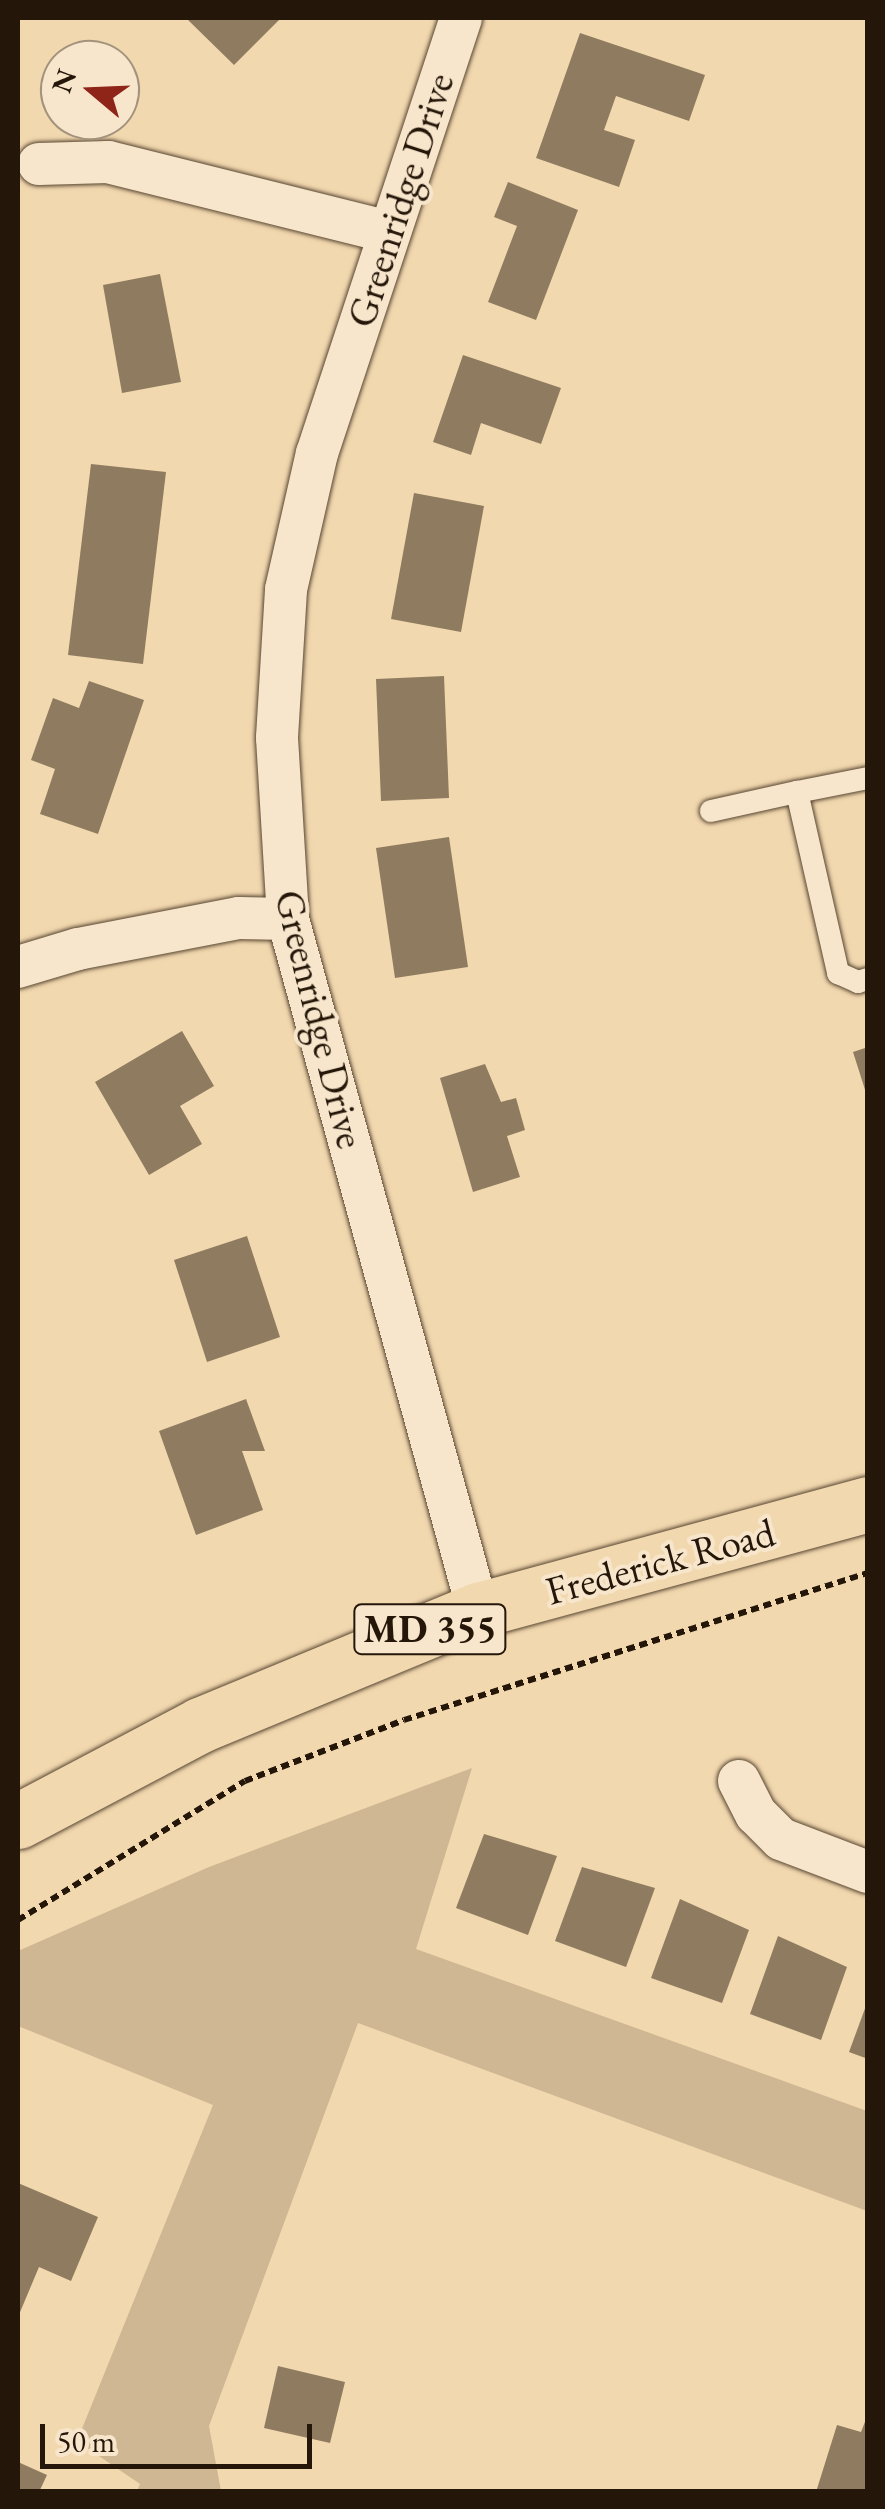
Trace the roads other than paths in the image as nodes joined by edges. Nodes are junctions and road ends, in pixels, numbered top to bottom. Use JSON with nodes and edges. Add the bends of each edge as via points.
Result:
{"nodes":[{"id":1,"x":461,"y":18,"type":"edge"},
{"id":2,"x":39,"y":164,"type":"dead end"},
{"id":3,"x":388,"y":232,"type":"junction"},
{"id":4,"x":868,"y":778,"type":"edge"},
{"id":5,"x":797,"y":792,"type":"junction"},
{"id":6,"x":711,"y":812,"type":"dead end"},
{"id":7,"x":288,"y":920,"type":"junction"},
{"id":8,"x":18,"y":967,"type":"edge"},
{"id":9,"x":868,"y":978,"type":"edge"},
{"id":10,"x":868,"y":1504,"type":"edge"},
{"id":11,"x":478,"y":1610,"type":"junction"},
{"id":12,"x":739,"y":1781,"type":"dead end"},
{"id":13,"x":18,"y":1821,"type":"edge"},
{"id":14,"x":868,"y":1872,"type":"edge"}],
"edges":[{"from":1,"to":3,"type":"street","name":"Greenridge Drive"},
{"from":2,"to":3,"type":"street","via":[[108,162]]},
{"from":3,"to":7,"type":"street","name":"Greenridge Drive","via":[[317,453],[286,590],[277,738]]},
{"from":4,"to":5,"type":"lane"},
{"from":5,"to":6,"type":"lane"},
{"from":5,"to":9,"type":"lane","via":[[838,972],[858,982]]},
{"from":7,"to":8,"type":"street","via":[[239,918]]},
{"from":7,"to":11,"type":"street","name":"Greenridge Drive"},
{"from":10,"to":11,"type":"main road","name":"Frederick Road","number":"MD 355"},
{"from":11,"to":13,"type":"main road","name":"Frederick Road","number":"MD 355","via":[[200,1725]]},
{"from":12,"to":14,"type":"street","via":[[756,1814],[781,1839]]}]}
